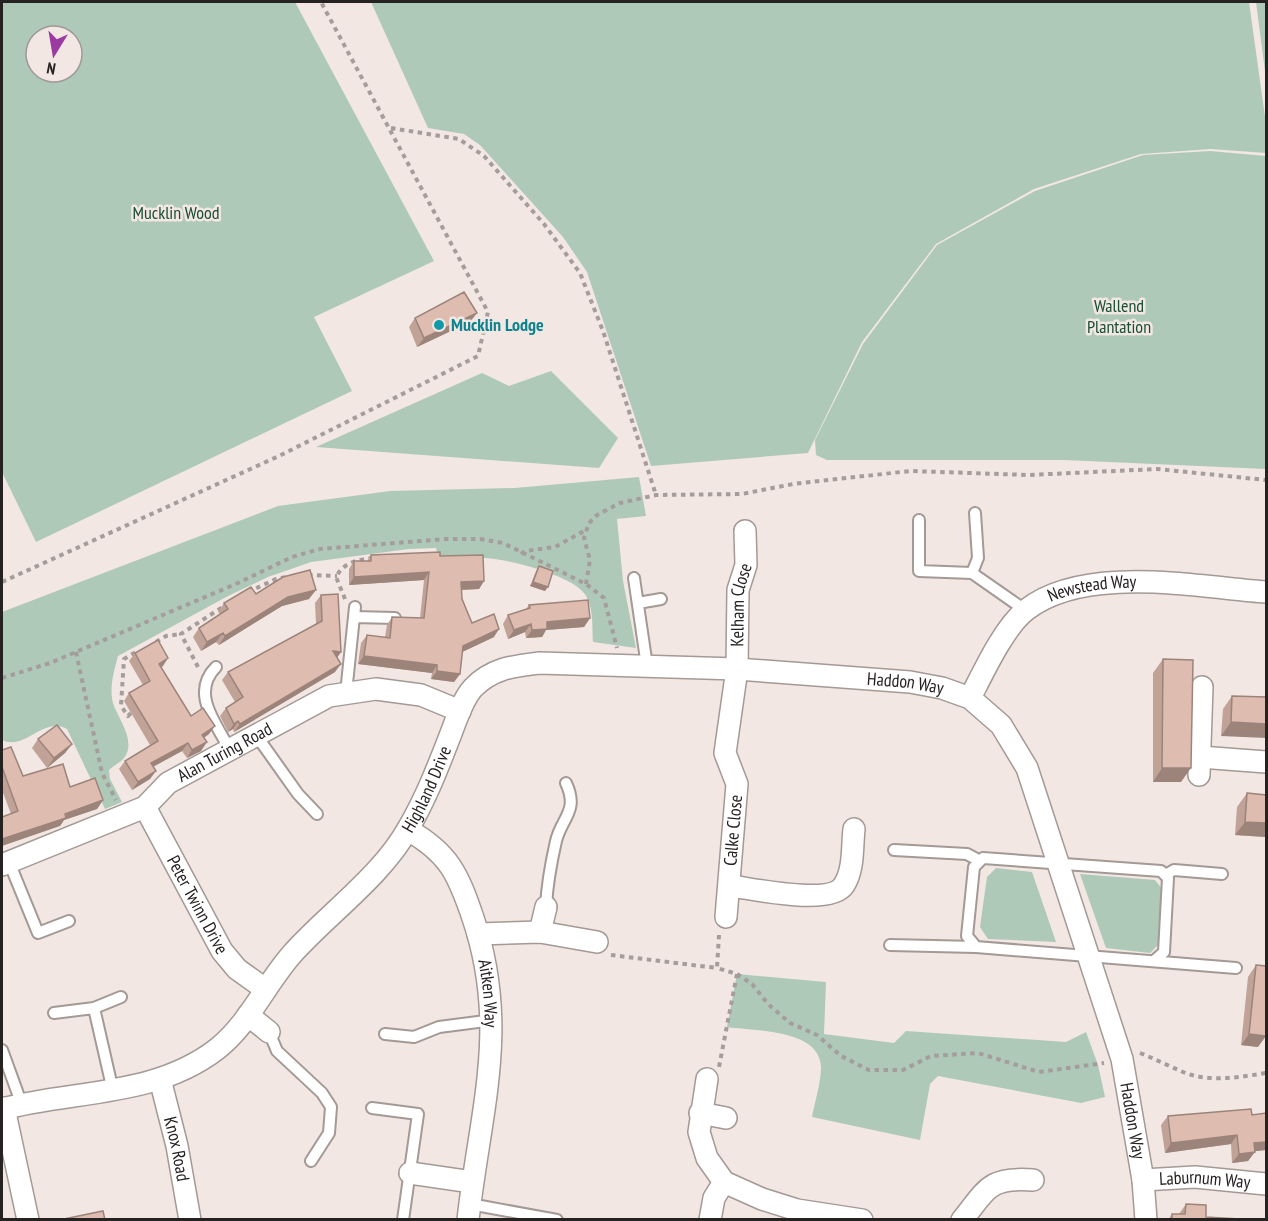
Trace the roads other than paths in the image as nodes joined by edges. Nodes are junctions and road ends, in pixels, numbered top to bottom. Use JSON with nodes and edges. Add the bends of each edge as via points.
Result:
{"nodes":[{"id":1,"x":975,"y":513,"type":"dead end"},
{"id":2,"x":919,"y":520,"type":"dead end"},
{"id":3,"x":740,"y":538,"type":"dead end"},
{"id":4,"x":972,"y":573,"type":"junction"},
{"id":5,"x":634,"y":579,"type":"dead end"},
{"id":6,"x":1266,"y":592,"type":"edge"},
{"id":7,"x":661,"y":599,"type":"dead end"},
{"id":8,"x":638,"y":603,"type":"junction"},
{"id":9,"x":1025,"y":610,"type":"junction"},
{"id":10,"x":395,"y":618,"type":"edge"},
{"id":11,"x":647,"y":666,"type":"junction"},
{"id":12,"x":216,"y":667,"type":"dead end"},
{"id":13,"x":737,"y":669,"type":"junction"},
{"id":14,"x":1202,"y":687,"type":"dead end"},
{"id":15,"x":346,"y":693,"type":"junction"},
{"id":16,"x":970,"y":698,"type":"junction"},
{"id":17,"x":460,"y":711,"type":"junction"},
{"id":18,"x":256,"y":735,"type":"junction"},
{"id":19,"x":230,"y":750,"type":"junction"},
{"id":20,"x":1266,"y":762,"type":"edge"},
{"id":21,"x":566,"y":783,"type":"dead end"},
{"id":22,"x":145,"y":807,"type":"junction"},
{"id":23,"x":317,"y":814,"type":"dead end"},
{"id":24,"x":854,"y":829,"type":"dead end"},
{"id":25,"x":408,"y":830,"type":"junction"},
{"id":26,"x":894,"y":850,"type":"dead end"},
{"id":27,"x":980,"y":861,"type":"junction"},
{"id":28,"x":1059,"y":863,"type":"junction"},
{"id":29,"x":5,"y":864,"type":"edge"},
{"id":30,"x":1222,"y":874,"type":"dead end"},
{"id":31,"x":1165,"y":875,"type":"junction"},
{"id":32,"x":730,"y":886,"type":"junction"},
{"id":33,"x":546,"y":907,"type":"joint"},
{"id":34,"x":726,"y":917,"type":"road end"},
{"id":35,"x":69,"y":921,"type":"dead end"},
{"id":36,"x":540,"y":932,"type":"junction"},
{"id":37,"x":478,"y":934,"type":"junction"},
{"id":38,"x":597,"y":942,"type":"road end"},
{"id":39,"x":890,"y":945,"type":"dead end"},
{"id":40,"x":976,"y":946,"type":"junction"},
{"id":41,"x":1086,"y":955,"type":"junction"},
{"id":42,"x":1155,"y":960,"type":"junction"},
{"id":43,"x":1236,"y":968,"type":"dead end"},
{"id":44,"x":265,"y":990,"type":"junction"},
{"id":45,"x":121,"y":997,"type":"dead end"},
{"id":46,"x":94,"y":1008,"type":"junction"},
{"id":47,"x":54,"y":1013,"type":"dead end"},
{"id":48,"x":248,"y":1015,"type":"junction"},
{"id":49,"x":493,"y":1020,"type":"junction"},
{"id":50,"x":268,"y":1032,"type":"joint"},
{"id":51,"x":385,"y":1034,"type":"dead end"},
{"id":52,"x":2,"y":1050,"type":"edge"},
{"id":53,"x":160,"y":1079,"type":"junction"},
{"id":54,"x":707,"y":1079,"type":"road end"},
{"id":55,"x":113,"y":1091,"type":"junction"},
{"id":56,"x":9,"y":1108,"type":"edge"},
{"id":57,"x":372,"y":1108,"type":"dead end"},
{"id":58,"x":700,"y":1113,"type":"junction"},
{"id":59,"x":726,"y":1118,"type":"dead end"},
{"id":60,"x":311,"y":1161,"type":"dead end"},
{"id":61,"x":410,"y":1173,"type":"junction"},
{"id":62,"x":1033,"y":1180,"type":"dead end"},
{"id":63,"x":1143,"y":1180,"type":"junction"},
{"id":64,"x":472,"y":1182,"type":"junction"},
{"id":65,"x":724,"y":1182,"type":"junction"},
{"id":66,"x":1266,"y":1185,"type":"edge"},
{"id":67,"x":469,"y":1212,"type":"edge"},
{"id":68,"x":28,"y":1220,"type":"edge"},
{"id":69,"x":190,"y":1220,"type":"edge"},
{"id":70,"x":403,"y":1220,"type":"edge"},
{"id":71,"x":557,"y":1220,"type":"edge"},
{"id":72,"x":710,"y":1220,"type":"edge"},
{"id":73,"x":862,"y":1220,"type":"edge"},
{"id":74,"x":962,"y":1220,"type":"edge"},
{"id":75,"x":1146,"y":1220,"type":"edge"}],
"edges":[{"from":1,"to":4,"type":"lane","via":[[978,558]]},
{"from":2,"to":4,"type":"lane","via":[[919,571]]},
{"from":3,"to":13,"type":"street","name":"Kelham Close","via":[[746,564],[738,590]]},
{"from":4,"to":9,"type":"lane"},
{"from":5,"to":8,"type":"lane"},
{"from":6,"to":9,"type":"street","name":"Newstead Way","via":[[1124,581],[1059,592]]},
{"from":7,"to":8,"type":"lane"},
{"from":8,"to":11,"type":"lane"},
{"from":9,"to":16,"type":"street","name":"Newstead Way","via":[[996,649]]},
{"from":10,"to":15,"type":"lane","via":[[355,612]]},
{"from":11,"to":13,"type":"street","name":"Haddon Way"},
{"from":11,"to":17,"type":"street","name":"Highland Drive","via":[[539,663],[507,667],[487,675],[471,689]]},
{"from":12,"to":19,"type":"lane","via":[[203,686],[203,698]]},
{"from":13,"to":16,"type":"street","name":"Haddon Way","via":[[910,682]]},
{"from":13,"to":32,"type":"street","name":"Calke Close","via":[[725,753],[737,784]]},
{"from":14,"to":20,"type":"street","via":[[1200,766]]},
{"from":15,"to":17,"type":"street","name":"Alan Turing Road","via":[[376,689],[421,696]]},
{"from":15,"to":18,"type":"street","name":"Alan Turing Road","via":[[329,696]]},
{"from":16,"to":28,"type":"street","name":"Haddon Way","via":[[1001,725],[1027,768]]},
{"from":17,"to":25,"type":"street","name":"Highland Drive"},
{"from":18,"to":19,"type":"street","name":"Alan Turing Road"},
{"from":18,"to":23,"type":"lane"},
{"from":19,"to":22,"type":"street","name":"Alan Turing Road","via":[[168,783]]},
{"from":21,"to":33,"type":"lane","via":[[571,809],[557,837]]},
{"from":22,"to":29,"type":"street","name":"Alan Turing Road"},
{"from":22,"to":44,"type":"street","name":"Peter Twinn Drive","via":[[222,951],[237,969]]},
{"from":24,"to":32,"type":"street","name":"Calke Close","via":[[851,866],[839,892],[821,896]]},
{"from":25,"to":37,"type":"street","name":"Aitken Way","via":[[444,854],[460,879]]},
{"from":25,"to":44,"type":"street","name":"Highland Drive","via":[[346,904],[293,953]]},
{"from":26,"to":27,"type":"lane","via":[[968,854]]},
{"from":27,"to":28,"type":"lane","via":[[983,858]]},
{"from":27,"to":40,"type":"lane","via":[[974,867],[968,936]]},
{"from":28,"to":31,"type":"lane","via":[[1161,871]]},
{"from":28,"to":41,"type":"street","name":"Haddon Way"},
{"from":29,"to":35,"type":"lane","via":[[38,933]]},
{"from":30,"to":31,"type":"lane","via":[[1174,870]]},
{"from":31,"to":42,"type":"lane","via":[[1168,878],[1164,952]]},
{"from":32,"to":34,"type":"street","name":"Calke Close"},
{"from":33,"to":36,"type":"street"},
{"from":36,"to":37,"type":"street"},
{"from":36,"to":38,"type":"street"},
{"from":37,"to":49,"type":"street","name":"Aitken Way"},
{"from":39,"to":40,"type":"lane"},
{"from":40,"to":41,"type":"lane"},
{"from":41,"to":42,"type":"lane"},
{"from":41,"to":63,"type":"street","name":"Haddon Way","via":[[1122,1059]]},
{"from":42,"to":43,"type":"lane"},
{"from":44,"to":48,"type":"street","name":"Highland Drive"},
{"from":45,"to":46,"type":"lane"},
{"from":46,"to":47,"type":"lane"},
{"from":46,"to":55,"type":"lane"},
{"from":48,"to":50,"type":"street"},
{"from":48,"to":53,"type":"street","name":"Highland Drive","via":[[219,1048],[196,1064]]},
{"from":49,"to":51,"type":"lane","via":[[439,1027],[414,1036]]},
{"from":49,"to":64,"type":"street","name":"Aitken Way","via":[[491,1064]]},
{"from":50,"to":60,"type":"lane","via":[[277,1051],[322,1093],[331,1107],[329,1133]]},
{"from":52,"to":56,"type":"lane"},
{"from":53,"to":55,"type":"street","name":"Highland Drive"},
{"from":53,"to":69,"type":"street","name":"Knox Road"},
{"from":54,"to":58,"type":"street"},
{"from":55,"to":56,"type":"street","name":"Highland Drive","via":[[57,1097]]},
{"from":56,"to":68,"type":"street"},
{"from":57,"to":61,"type":"lane","via":[[418,1113]]},
{"from":58,"to":59,"type":"street"},
{"from":58,"to":65,"type":"street","via":[[699,1132],[707,1158]]},
{"from":61,"to":64,"type":"street"},
{"from":61,"to":70,"type":"lane"},
{"from":62,"to":74,"type":"street","via":[[986,1178]]},
{"from":63,"to":66,"type":"street","name":"Laburnum Way","via":[[1195,1177]]},
{"from":63,"to":75,"type":"street","name":"Haddon Way"},
{"from":64,"to":67,"type":"street","name":"Aitken Way"},
{"from":65,"to":72,"type":"street","via":[[714,1198]]},
{"from":65,"to":73,"type":"street","via":[[796,1210]]},
{"from":67,"to":71,"type":"lane"}]}
